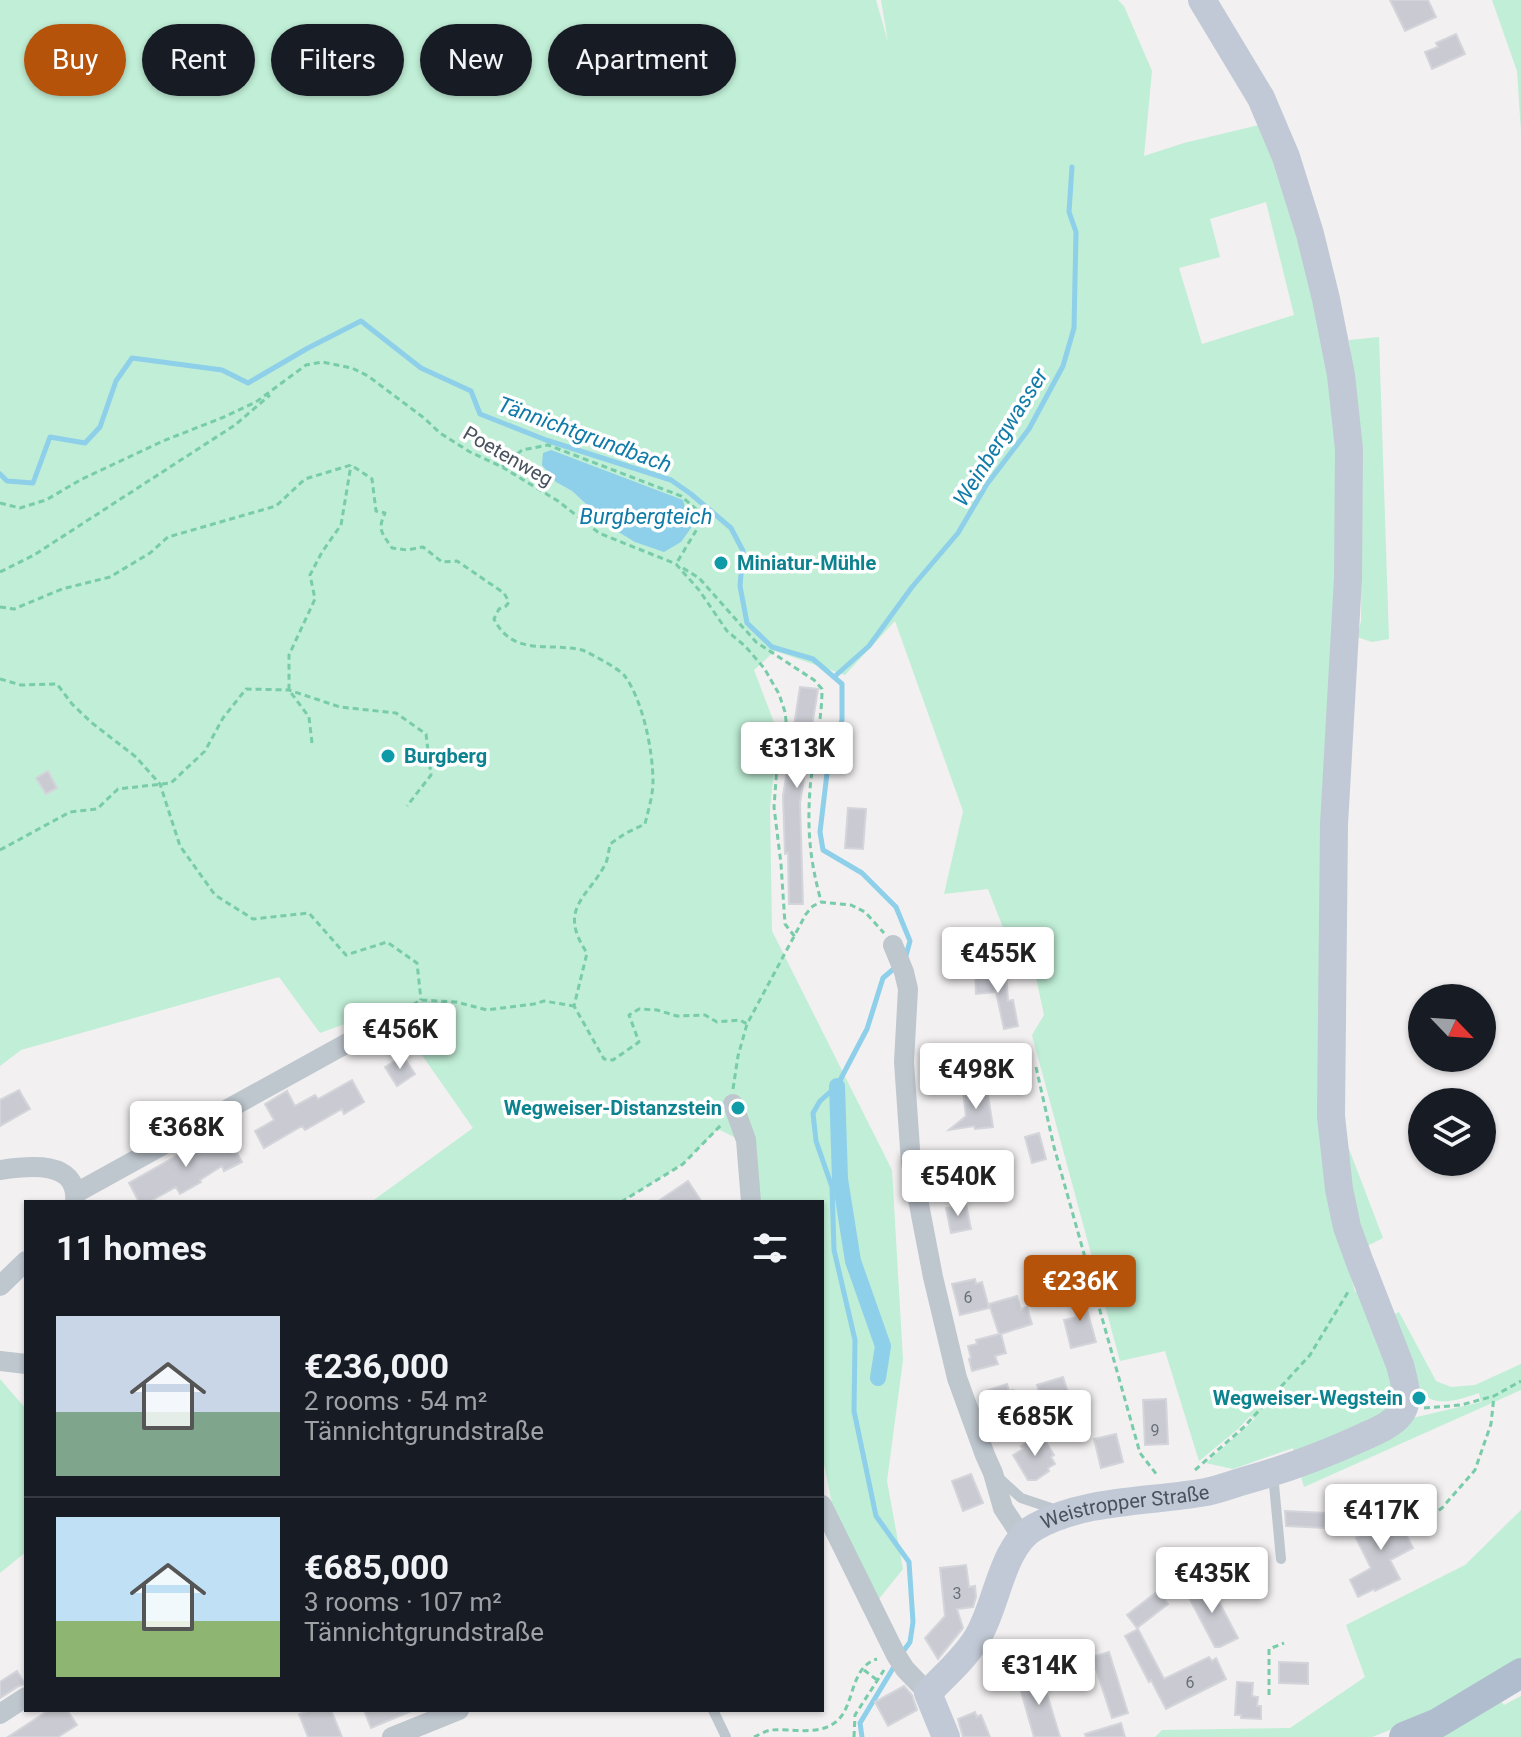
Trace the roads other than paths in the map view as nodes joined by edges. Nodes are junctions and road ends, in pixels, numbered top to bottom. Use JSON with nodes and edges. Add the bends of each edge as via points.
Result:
{"nodes":[{"id":1,"x":1202,"y":0,"type":"edge"},
{"id":2,"x":893,"y":945,"type":"road end"},
{"id":3,"x":389,"y":1020,"type":"road end"},
{"id":4,"x":733,"y":1104,"type":"road end"},
{"id":5,"x":0,"y":1170,"type":"edge"},
{"id":6,"x":76,"y":1197,"type":"edge"},
{"id":7,"x":751,"y":1200,"type":"edge"},
{"id":8,"x":24,"y":1263,"type":"edge"},
{"id":9,"x":0,"y":1286,"type":"edge"},
{"id":10,"x":0,"y":1361,"type":"edge"},
{"id":11,"x":24,"y":1364,"type":"edge"},
{"id":12,"x":1032,"y":1412,"type":"dead end"},
{"id":13,"x":977,"y":1433,"type":"junction"},
{"id":14,"x":1273,"y":1472,"type":"junction"},
{"id":15,"x":993,"y":1473,"type":"junction"},
{"id":16,"x":824,"y":1509,"type":"edge"},
{"id":17,"x":1067,"y":1513,"type":"junction"},
{"id":18,"x":1022,"y":1537,"type":"junction"},
{"id":19,"x":1281,"y":1559,"type":"dead end"},
{"id":20,"x":1521,"y":1673,"type":"edge"},
{"id":21,"x":928,"y":1693,"type":"junction"},
{"id":22,"x":24,"y":1698,"type":"edge"},
{"id":23,"x":454,"y":1712,"type":"edge"},
{"id":24,"x":714,"y":1712,"type":"edge"},
{"id":25,"x":0,"y":1714,"type":"edge"},
{"id":26,"x":392,"y":1737,"type":"edge"},
{"id":27,"x":726,"y":1737,"type":"edge"},
{"id":28,"x":946,"y":1737,"type":"edge"},
{"id":29,"x":1404,"y":1737,"type":"edge"}],
"edges":[{"from":1,"to":14,"type":"street","name":"Weistropper Straße","via":[[1261,98],[1286,157],[1310,234],[1341,375],[1349,449],[1348,578],[1334,825],[1331,1116],[1347,1227],[1404,1382],[1404,1407],[1395,1421]]},
{"from":2,"to":13,"type":"street","via":[[908,989],[904,1062],[911,1163],[957,1378]]},
{"from":3,"to":6,"type":"street"},
{"from":4,"to":7,"type":"street","via":[[746,1140]]},
{"from":5,"to":6,"type":"street","via":[[48,1167],[68,1178]]},
{"from":8,"to":9,"type":"street"},
{"from":10,"to":11,"type":"street"},
{"from":12,"to":13,"type":"lane"},
{"from":13,"to":15,"type":"street"},
{"from":14,"to":17,"type":"street","name":"Weistropper Straße","via":[[1208,1491]]},
{"from":14,"to":19,"type":"lane"},
{"from":15,"to":17,"type":"lane","via":[[1021,1498]]},
{"from":15,"to":18,"type":"street","via":[[1003,1508]]},
{"from":16,"to":21,"type":"street","via":[[900,1662]]},
{"from":17,"to":18,"type":"street","name":"Weistropper Straße"},
{"from":18,"to":21,"type":"street","name":"Weistropper Straße","via":[[978,1636]]},
{"from":20,"to":29,"type":"main road"},
{"from":21,"to":28,"type":"street"},
{"from":22,"to":25,"type":"street"},
{"from":23,"to":26,"type":"street"},
{"from":24,"to":27,"type":"lane"}]}
